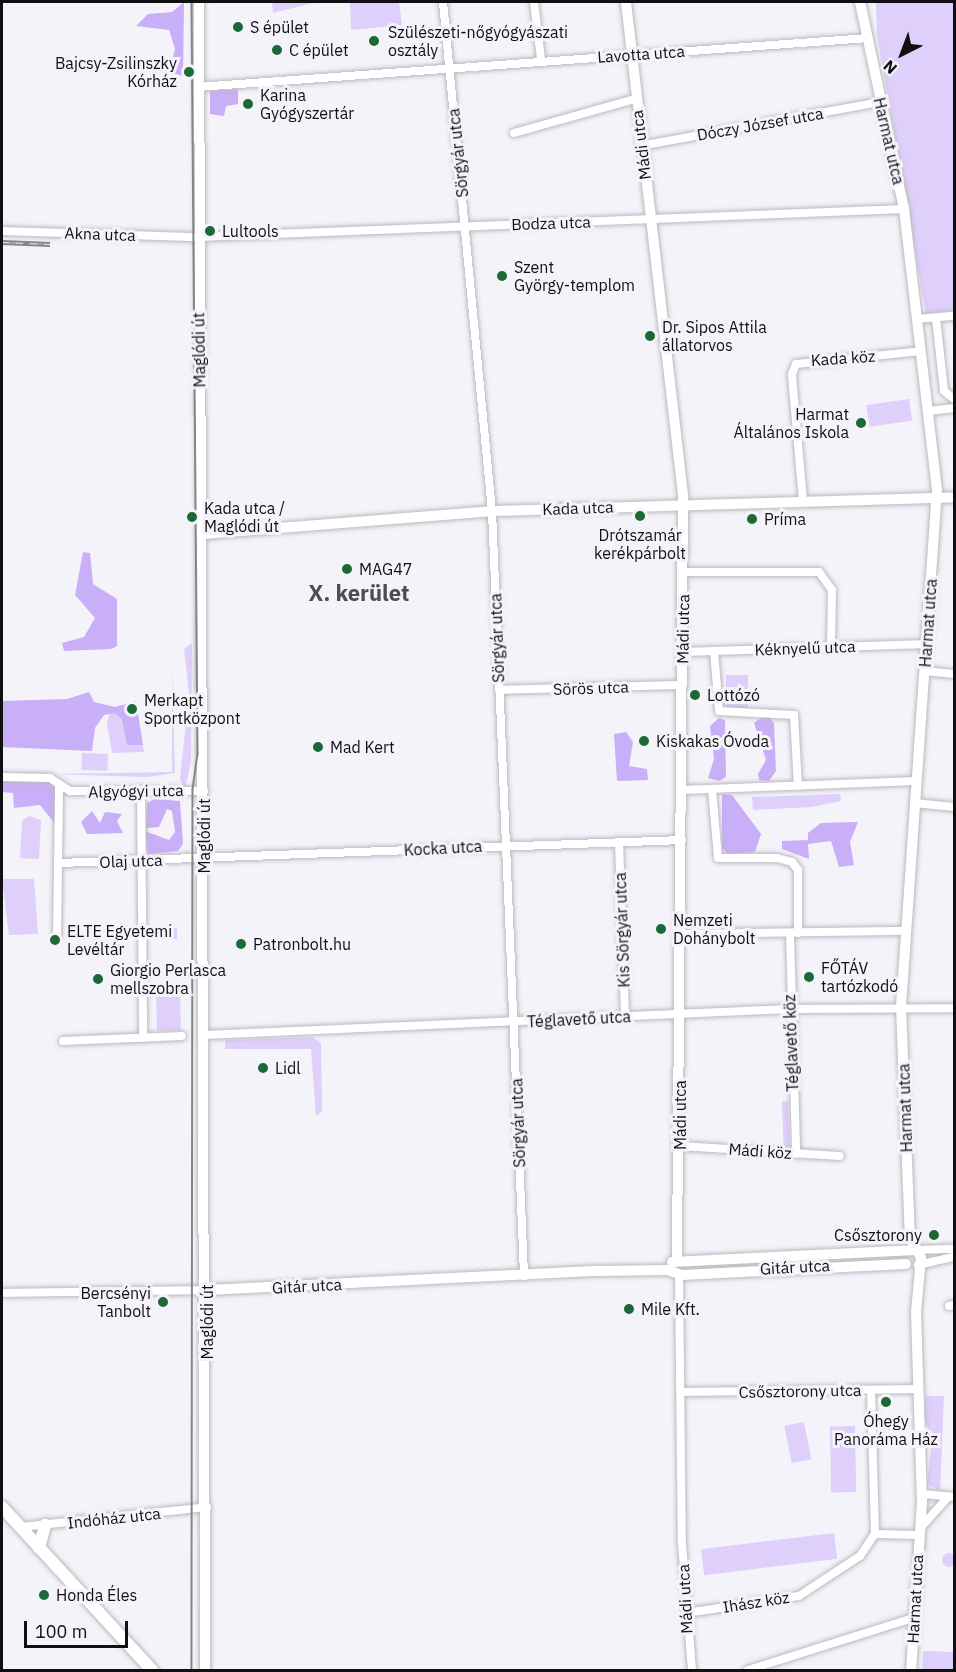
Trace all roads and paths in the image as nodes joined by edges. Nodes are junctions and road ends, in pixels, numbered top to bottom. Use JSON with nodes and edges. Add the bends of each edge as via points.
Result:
{"nodes":[{"id":1,"x":199,"y":2,"type":"edge"},
{"id":2,"x":443,"y":2,"type":"edge"},
{"id":3,"x":534,"y":2,"type":"edge"},
{"id":4,"x":626,"y":2,"type":"edge"},
{"id":5,"x":860,"y":2,"type":"edge"},
{"id":6,"x":868,"y":38,"type":"junction"},
{"id":7,"x":633,"y":54,"type":"junction"},
{"id":8,"x":541,"y":59,"type":"junction"},
{"id":9,"x":448,"y":67,"type":"junction"},
{"id":10,"x":198,"y":87,"type":"junction"},
{"id":11,"x":635,"y":99,"type":"junction"},
{"id":12,"x":879,"y":102,"type":"junction"},
{"id":13,"x":514,"y":133,"type":"dead end"},
{"id":14,"x":640,"y":146,"type":"junction"},
{"id":15,"x":904,"y":209,"type":"junction"},
{"id":16,"x":650,"y":219,"type":"junction"},
{"id":17,"x":466,"y":226,"type":"junction"},
{"id":18,"x":2,"y":231,"type":"edge"},
{"id":19,"x":198,"y":237,"type":"junction"},
{"id":20,"x":954,"y":316,"type":"edge"},
{"id":21,"x":936,"y":318,"type":"junction"},
{"id":22,"x":917,"y":319,"type":"junction"},
{"id":23,"x":921,"y":351,"type":"junction"},
{"id":24,"x":954,"y":399,"type":"edge"},
{"id":25,"x":954,"y":408,"type":"edge"},
{"id":26,"x":929,"y":411,"type":"junction"},
{"id":27,"x":937,"y":497,"type":"junction"},
{"id":28,"x":954,"y":497,"type":"edge"},
{"id":29,"x":803,"y":501,"type":"junction"},
{"id":30,"x":683,"y":504,"type":"junction"},
{"id":31,"x":492,"y":511,"type":"junction"},
{"id":32,"x":202,"y":534,"type":"junction"},
{"id":33,"x":684,"y":572,"type":"junction"},
{"id":34,"x":927,"y":644,"type":"junction"},
{"id":35,"x":831,"y":647,"type":"junction"},
{"id":36,"x":714,"y":651,"type":"junction"},
{"id":37,"x":683,"y":652,"type":"junction"},
{"id":38,"x":925,"y":671,"type":"junction"},
{"id":39,"x":954,"y":674,"type":"edge"},
{"id":40,"x":683,"y":685,"type":"junction"},
{"id":41,"x":499,"y":690,"type":"junction"},
{"id":42,"x":2,"y":777,"type":"edge"},
{"id":43,"x":917,"y":781,"type":"junction"},
{"id":44,"x":59,"y":784,"type":"junction"},
{"id":45,"x":798,"y":786,"type":"junction"},
{"id":46,"x":712,"y":789,"type":"junction"},
{"id":47,"x":141,"y":790,"type":"junction"},
{"id":48,"x":682,"y":790,"type":"junction"},
{"id":49,"x":204,"y":791,"type":"junction"},
{"id":50,"x":915,"y":803,"type":"junction"},
{"id":51,"x":954,"y":807,"type":"edge"},
{"id":52,"x":682,"y":840,"type":"junction"},
{"id":53,"x":619,"y":843,"type":"junction"},
{"id":54,"x":506,"y":845,"type":"junction"},
{"id":55,"x":204,"y":859,"type":"junction"},
{"id":56,"x":141,"y":860,"type":"junction"},
{"id":57,"x":59,"y":863,"type":"junction"},
{"id":58,"x":906,"y":931,"type":"junction"},
{"id":59,"x":794,"y":933,"type":"junction"},
{"id":60,"x":681,"y":934,"type":"junction"},
{"id":61,"x":57,"y":936,"type":"dead end"},
{"id":62,"x":901,"y":1006,"type":"junction"},
{"id":63,"x":954,"y":1008,"type":"edge"},
{"id":64,"x":789,"y":1009,"type":"junction"},
{"id":65,"x":680,"y":1014,"type":"junction"},
{"id":66,"x":626,"y":1017,"type":"junction"},
{"id":67,"x":515,"y":1023,"type":"junction"},
{"id":68,"x":204,"y":1035,"type":"junction"},
{"id":69,"x":182,"y":1036,"type":"dead end"},
{"id":70,"x":144,"y":1038,"type":"junction"},
{"id":71,"x":63,"y":1041,"type":"dead end"},
{"id":72,"x":680,"y":1146,"type":"junction"},
{"id":73,"x":796,"y":1154,"type":"junction"},
{"id":74,"x":840,"y":1156,"type":"dead end"},
{"id":75,"x":954,"y":1249,"type":"edge"},
{"id":76,"x":912,"y":1250,"type":"junction"},
{"id":77,"x":954,"y":1257,"type":"edge"},
{"id":78,"x":911,"y":1265,"type":"junction"},
{"id":79,"x":679,"y":1267,"type":"junction"},
{"id":80,"x":524,"y":1276,"type":"junction"},
{"id":81,"x":207,"y":1290,"type":"junction"},
{"id":82,"x":2,"y":1293,"type":"edge"},
{"id":83,"x":918,"y":1389,"type":"junction"},
{"id":84,"x":871,"y":1390,"type":"junction"},
{"id":85,"x":682,"y":1392,"type":"junction"},
{"id":86,"x":922,"y":1494,"type":"junction"},
{"id":87,"x":951,"y":1497,"type":"edge"},
{"id":88,"x":2,"y":1507,"type":"edge"},
{"id":89,"x":207,"y":1507,"type":"junction"},
{"id":90,"x":45,"y":1525,"type":"junction"},
{"id":91,"x":20,"y":1527,"type":"junction"},
{"id":92,"x":920,"y":1533,"type":"junction"},
{"id":93,"x":875,"y":1534,"type":"junction"},
{"id":94,"x":39,"y":1548,"type":"junction"},
{"id":95,"x":686,"y":1613,"type":"junction"},
{"id":96,"x":913,"y":1618,"type":"junction"},
{"id":97,"x":152,"y":1671,"type":"edge"},
{"id":98,"x":205,"y":1671,"type":"edge"},
{"id":99,"x":693,"y":1671,"type":"edge"},
{"id":100,"x":747,"y":1671,"type":"edge"},
{"id":101,"x":911,"y":1671,"type":"edge"}],
"edges":[{"from":1,"to":10,"type":"street","name":"Maglódi út"},
{"from":2,"to":9,"type":"street","name":"Sörgyár utca"},
{"from":3,"to":8,"type":"street"},
{"from":4,"to":7,"type":"street","name":"Mádi utca"},
{"from":5,"to":6,"type":"street","name":"Harmat utca"},
{"from":6,"to":7,"type":"street","name":"Lavotta utca"},
{"from":6,"to":12,"type":"street","name":"Harmat utca"},
{"from":7,"to":8,"type":"street","name":"Lavotta utca"},
{"from":7,"to":11,"type":"street","name":"Mádi utca"},
{"from":8,"to":9,"type":"street","name":"Lavotta utca"},
{"from":9,"to":10,"type":"street","name":"Lavotta utca"},
{"from":9,"to":17,"type":"street","name":"Sörgyár utca"},
{"from":10,"to":19,"type":"street","name":"Maglódi út"},
{"from":11,"to":13,"type":"street"},
{"from":11,"to":14,"type":"street","name":"Mádi utca"},
{"from":12,"to":14,"type":"street","name":"Dóczy József utca"},
{"from":12,"to":15,"type":"street","name":"Harmat utca"},
{"from":14,"to":16,"type":"street","name":"Mádi utca"},
{"from":15,"to":16,"type":"street","name":"Bodza utca"},
{"from":15,"to":22,"type":"street","name":"Harmat utca"},
{"from":16,"to":17,"type":"street","name":"Bodza utca"},
{"from":16,"to":30,"type":"street","name":"Mádi utca"},
{"from":17,"to":19,"type":"street","name":"Bodza utca"},
{"from":17,"to":31,"type":"street","name":"Sörgyár utca"},
{"from":18,"to":19,"type":"street","name":"Akna utca"},
{"from":19,"to":32,"type":"street","name":"Maglódi út"},
{"from":20,"to":21,"type":"street"},
{"from":21,"to":22,"type":"street"},
{"from":21,"to":24,"type":"street","via":[[944,391]]},
{"from":22,"to":23,"type":"street","name":"Harmat utca"},
{"from":23,"to":26,"type":"street","name":"Harmat utca"},
{"from":23,"to":29,"type":"street","name":"Kada köz","via":[[800,361],[792,374]]},
{"from":25,"to":26,"type":"street"},
{"from":26,"to":27,"type":"street","name":"Harmat utca"},
{"from":27,"to":28,"type":"street","name":"Kada utca"},
{"from":27,"to":29,"type":"street","name":"Kada utca"},
{"from":27,"to":34,"type":"street","name":"Harmat utca"},
{"from":29,"to":30,"type":"street","name":"Kada utca"},
{"from":30,"to":31,"type":"street","name":"Kada utca"},
{"from":30,"to":33,"type":"street","name":"Mádi utca"},
{"from":31,"to":32,"type":"street","name":"Kada utca"},
{"from":31,"to":41,"type":"street","name":"Sörgyár utca"},
{"from":32,"to":49,"type":"street","name":"Maglódi út"},
{"from":33,"to":35,"type":"street","via":[[819,572],[832,590]]},
{"from":33,"to":37,"type":"street","name":"Mádi utca"},
{"from":34,"to":35,"type":"street","name":"Kéknyelű utca"},
{"from":34,"to":38,"type":"street","name":"Harmat utca"},
{"from":35,"to":36,"type":"street","name":"Kéknyelű utca"},
{"from":36,"to":37,"type":"street","name":"Kéknyelű utca"},
{"from":36,"to":45,"type":"street","via":[[719,711],[794,715]]},
{"from":37,"to":40,"type":"street","name":"Mádi utca"},
{"from":38,"to":39,"type":"street"},
{"from":38,"to":43,"type":"street","name":"Harmat utca"},
{"from":40,"to":41,"type":"street","name":"Sörös utca"},
{"from":40,"to":48,"type":"street","name":"Mádi utca"},
{"from":41,"to":54,"type":"street","name":"Sörgyár utca"},
{"from":42,"to":44,"type":"street","name":"Algyógyi utca","via":[[50,778]]},
{"from":43,"to":45,"type":"street"},
{"from":43,"to":50,"type":"street","name":"Harmat utca"},
{"from":44,"to":47,"type":"street","name":"Algyógyi utca","via":[[70,791]]},
{"from":44,"to":57,"type":"street"},
{"from":45,"to":46,"type":"street"},
{"from":46,"to":48,"type":"street"},
{"from":46,"to":59,"type":"street","name":"Téglavető köz","via":[[718,858],[777,858],[792,862],[798,870]]},
{"from":47,"to":49,"type":"street","name":"Algyógyi utca"},
{"from":47,"to":56,"type":"street"},
{"from":48,"to":52,"type":"street","name":"Mádi utca"},
{"from":49,"to":55,"type":"street","name":"Maglódi út"},
{"from":50,"to":51,"type":"street"},
{"from":50,"to":58,"type":"street","name":"Harmat utca"},
{"from":52,"to":53,"type":"street","name":"Kocka utca"},
{"from":52,"to":60,"type":"street","name":"Mádi utca"},
{"from":53,"to":54,"type":"street","name":"Kocka utca"},
{"from":53,"to":66,"type":"street","name":"Kis Sörgyár utca"},
{"from":54,"to":55,"type":"street","name":"Kocka utca"},
{"from":54,"to":67,"type":"street","name":"Sörgyár utca"},
{"from":55,"to":56,"type":"street","name":"Olaj utca"},
{"from":55,"to":68,"type":"street","name":"Maglódi út"},
{"from":56,"to":57,"type":"street","name":"Olaj utca"},
{"from":56,"to":70,"type":"street"},
{"from":57,"to":61,"type":"street"},
{"from":58,"to":59,"type":"street"},
{"from":58,"to":62,"type":"street","name":"Harmat utca"},
{"from":59,"to":60,"type":"street"},
{"from":59,"to":64,"type":"street","name":"Téglavető köz"},
{"from":60,"to":65,"type":"street","name":"Mádi utca"},
{"from":62,"to":63,"type":"street","name":"Téglavető utca"},
{"from":62,"to":64,"type":"street","name":"Téglavető utca"},
{"from":62,"to":76,"type":"street","name":"Harmat utca"},
{"from":64,"to":65,"type":"street","name":"Téglavető utca"},
{"from":64,"to":73,"type":"street","name":"Téglavető köz"},
{"from":65,"to":66,"type":"street","name":"Téglavető utca"},
{"from":65,"to":72,"type":"street","name":"Mádi utca"},
{"from":66,"to":67,"type":"street","name":"Téglavető utca"},
{"from":67,"to":68,"type":"street","name":"Téglavető utca"},
{"from":67,"to":80,"type":"street","name":"Sörgyár utca"},
{"from":68,"to":81,"type":"street","name":"Maglódi út"},
{"from":69,"to":70,"type":"street"},
{"from":70,"to":71,"type":"street"},
{"from":72,"to":73,"type":"street","name":"Mádi köz"},
{"from":72,"to":79,"type":"street","name":"Mádi utca"},
{"from":73,"to":74,"type":"street","name":"Mádi köz"},
{"from":75,"to":76,"type":"street"},
{"from":76,"to":78,"type":"street","name":"Harmat utca"},
{"from":76,"to":79,"type":"street","name":"Gitár utca"},
{"from":77,"to":78,"type":"street"},
{"from":78,"to":79,"type":"street","name":"Gitár utca"},
{"from":78,"to":83,"type":"street","name":"Harmat utca"},
{"from":79,"to":80,"type":"street","name":"Gitár utca"},
{"from":79,"to":85,"type":"street","name":"Mádi utca"},
{"from":80,"to":81,"type":"street","name":"Gitár utca"},
{"from":81,"to":82,"type":"street","name":"Gitár utca"},
{"from":81,"to":89,"type":"street","name":"Maglódi út"},
{"from":83,"to":84,"type":"street","name":"Csősztorony utca"},
{"from":83,"to":86,"type":"street","name":"Harmat utca"},
{"from":84,"to":85,"type":"street","name":"Csősztorony utca"},
{"from":84,"to":93,"type":"street"},
{"from":85,"to":95,"type":"street","name":"Mádi utca"},
{"from":86,"to":87,"type":"street"},
{"from":86,"to":92,"type":"street","name":"Harmat utca"},
{"from":87,"to":92,"type":"street"},
{"from":88,"to":91,"type":"main road"},
{"from":89,"to":90,"type":"street","name":"Indóház utca"},
{"from":89,"to":98,"type":"street","name":"Maglódi út"},
{"from":90,"to":91,"type":"street","name":"Indóház utca"},
{"from":90,"to":94,"type":"main road"},
{"from":91,"to":94,"type":"main road"},
{"from":92,"to":93,"type":"street"},
{"from":92,"to":96,"type":"street","name":"Harmat utca"},
{"from":93,"to":95,"type":"street","name":"Ihász köz","via":[[860,1556],[799,1596]]},
{"from":94,"to":97,"type":"main road"},
{"from":95,"to":99,"type":"street","name":"Mádi utca"},
{"from":96,"to":100,"type":"street"},
{"from":96,"to":101,"type":"street","name":"Harmat utca"}]}
